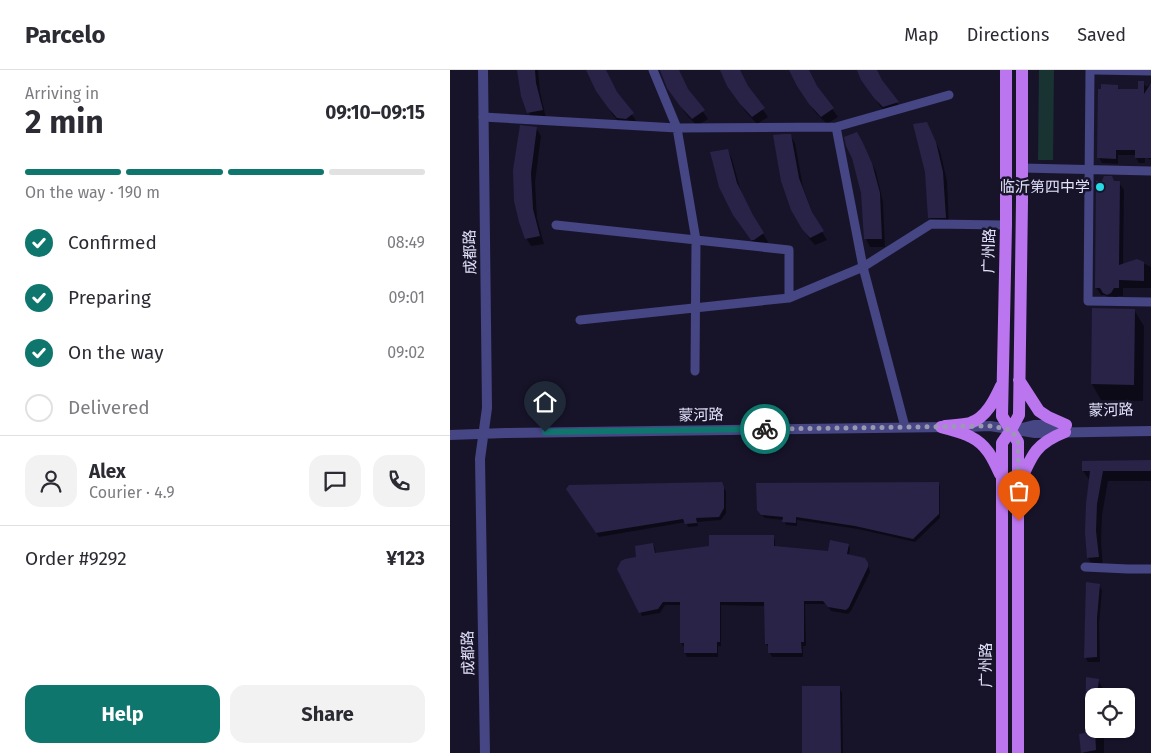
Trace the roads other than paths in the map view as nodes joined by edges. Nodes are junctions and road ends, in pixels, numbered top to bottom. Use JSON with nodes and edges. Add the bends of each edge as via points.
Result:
{"nodes":[{"id":1,"x":479,"y":70,"type":"edge"},
{"id":2,"x":483,"y":70,"type":"edge"},
{"id":3,"x":653,"y":70,"type":"edge"},
{"id":4,"x":1006,"y":70,"type":"edge"},
{"id":5,"x":1022,"y":70,"type":"edge"},
{"id":6,"x":1090,"y":70,"type":"edge"},
{"id":7,"x":1095,"y":70,"type":"edge"},
{"id":8,"x":1151,"y":71,"type":"edge"},
{"id":9,"x":949,"y":95,"type":"dead end"},
{"id":10,"x":483,"y":117,"type":"junction"},
{"id":11,"x":836,"y":127,"type":"junction"},
{"id":12,"x":677,"y":128,"type":"junction"},
{"id":13,"x":1022,"y":168,"type":"junction"},
{"id":14,"x":1089,"y":170,"type":"junction"},
{"id":15,"x":1151,"y":171,"type":"edge"},
{"id":16,"x":556,"y":225,"type":"dead end"},
{"id":17,"x":1006,"y":225,"type":"junction"},
{"id":18,"x":696,"y":240,"type":"junction"},
{"id":19,"x":864,"y":267,"type":"junction"},
{"id":20,"x":789,"y":298,"type":"junction"},
{"id":21,"x":1151,"y":302,"type":"edge"},
{"id":22,"x":695,"y":308,"type":"junction"},
{"id":23,"x":580,"y":320,"type":"dead end"},
{"id":24,"x":696,"y":371,"type":"dead end"},
{"id":25,"x":1019,"y":379,"type":"junction"},
{"id":26,"x":1003,"y":384,"type":"junction"},
{"id":27,"x":1151,"y":424,"type":"edge"},
{"id":28,"x":941,"y":427,"type":"junction"},
{"id":29,"x":905,"y":428,"type":"junction"},
{"id":30,"x":1066,"y":429,"type":"junction"},
{"id":31,"x":1012,"y":430,"type":"junction"},
{"id":32,"x":1151,"y":431,"type":"edge"},
{"id":33,"x":483,"y":434,"type":"junction"},
{"id":34,"x":450,"y":435,"type":"edge"},
{"id":35,"x":1002,"y":481,"type":"junction"},
{"id":36,"x":1019,"y":485,"type":"junction"},
{"id":37,"x":1086,"y":567,"type":"dead end"},
{"id":38,"x":1151,"y":569,"type":"edge"},
{"id":39,"x":485,"y":753,"type":"edge"},
{"id":40,"x":489,"y":753,"type":"edge"},
{"id":41,"x":1002,"y":753,"type":"edge"},
{"id":42,"x":1018,"y":753,"type":"edge"}],
"edges":[{"from":1,"to":33,"type":"street","name":"成都路"},
{"from":2,"to":10,"type":"street","name":"成都路"},
{"from":3,"to":12,"type":"street"},
{"from":4,"to":17,"type":"main road","name":"广州路"},
{"from":5,"to":13,"type":"main road","name":"广州路"},
{"from":6,"to":14,"type":"street"},
{"from":7,"to":8,"type":"street"},
{"from":9,"to":11,"type":"street"},
{"from":10,"to":12,"type":"street"},
{"from":10,"to":33,"type":"street","name":"成都路","via":[[487,408]]},
{"from":11,"to":12,"type":"street"},
{"from":11,"to":19,"type":"street"},
{"from":12,"to":18,"type":"street"},
{"from":13,"to":14,"type":"street"},
{"from":13,"to":25,"type":"main road","name":"广州路"},
{"from":14,"to":15,"type":"street"},
{"from":14,"to":21,"type":"street","via":[[1088,301]]},
{"from":16,"to":18,"type":"street"},
{"from":17,"to":19,"type":"street","via":[[931,224]]},
{"from":17,"to":26,"type":"main road","name":"广州路"},
{"from":18,"to":20,"type":"street","via":[[789,250]]},
{"from":18,"to":22,"type":"street"},
{"from":19,"to":20,"type":"street"},
{"from":19,"to":29,"type":"street"},
{"from":20,"to":22,"type":"street"},
{"from":22,"to":23,"type":"street"},
{"from":22,"to":24,"type":"street"},
{"from":25,"to":30,"type":"main road","via":[[1039,411]]},
{"from":25,"to":31,"type":"main road","name":"广州路","via":[[1019,415]]},
{"from":26,"to":28,"type":"main road","via":[[985,413],[972,422]]},
{"from":26,"to":31,"type":"main road","name":"广州路","via":[[1002,416]]},
{"from":27,"to":30,"type":"street","name":"蒙河路"},
{"from":28,"to":29,"type":"street","name":"蒙河路"},
{"from":28,"to":31,"type":"street","name":"蒙河路","via":[[990,426]]},
{"from":28,"to":35,"type":"main road","via":[[972,437],[986,447]]},
{"from":29,"to":33,"type":"street","name":"蒙河路"},
{"from":30,"to":31,"type":"street","name":"蒙河路","via":[[1034,426]]},
{"from":30,"to":32,"type":"street","name":"蒙河路"},
{"from":30,"to":36,"type":"main road","via":[[1039,446],[1029,459]]},
{"from":31,"to":35,"type":"main road","name":"广州路","via":[[1002,443]]},
{"from":31,"to":36,"type":"main road","name":"广州路","via":[[1018,442]]},
{"from":33,"to":34,"type":"street","name":"蒙河路"},
{"from":33,"to":39,"type":"street","name":"成都路","via":[[480,459]]},
{"from":33,"to":40,"type":"street","name":"成都路","via":[[486,460]]},
{"from":35,"to":41,"type":"main road","name":"广州路"},
{"from":36,"to":42,"type":"main road","name":"广州路"},
{"from":37,"to":38,"type":"street"}]}
